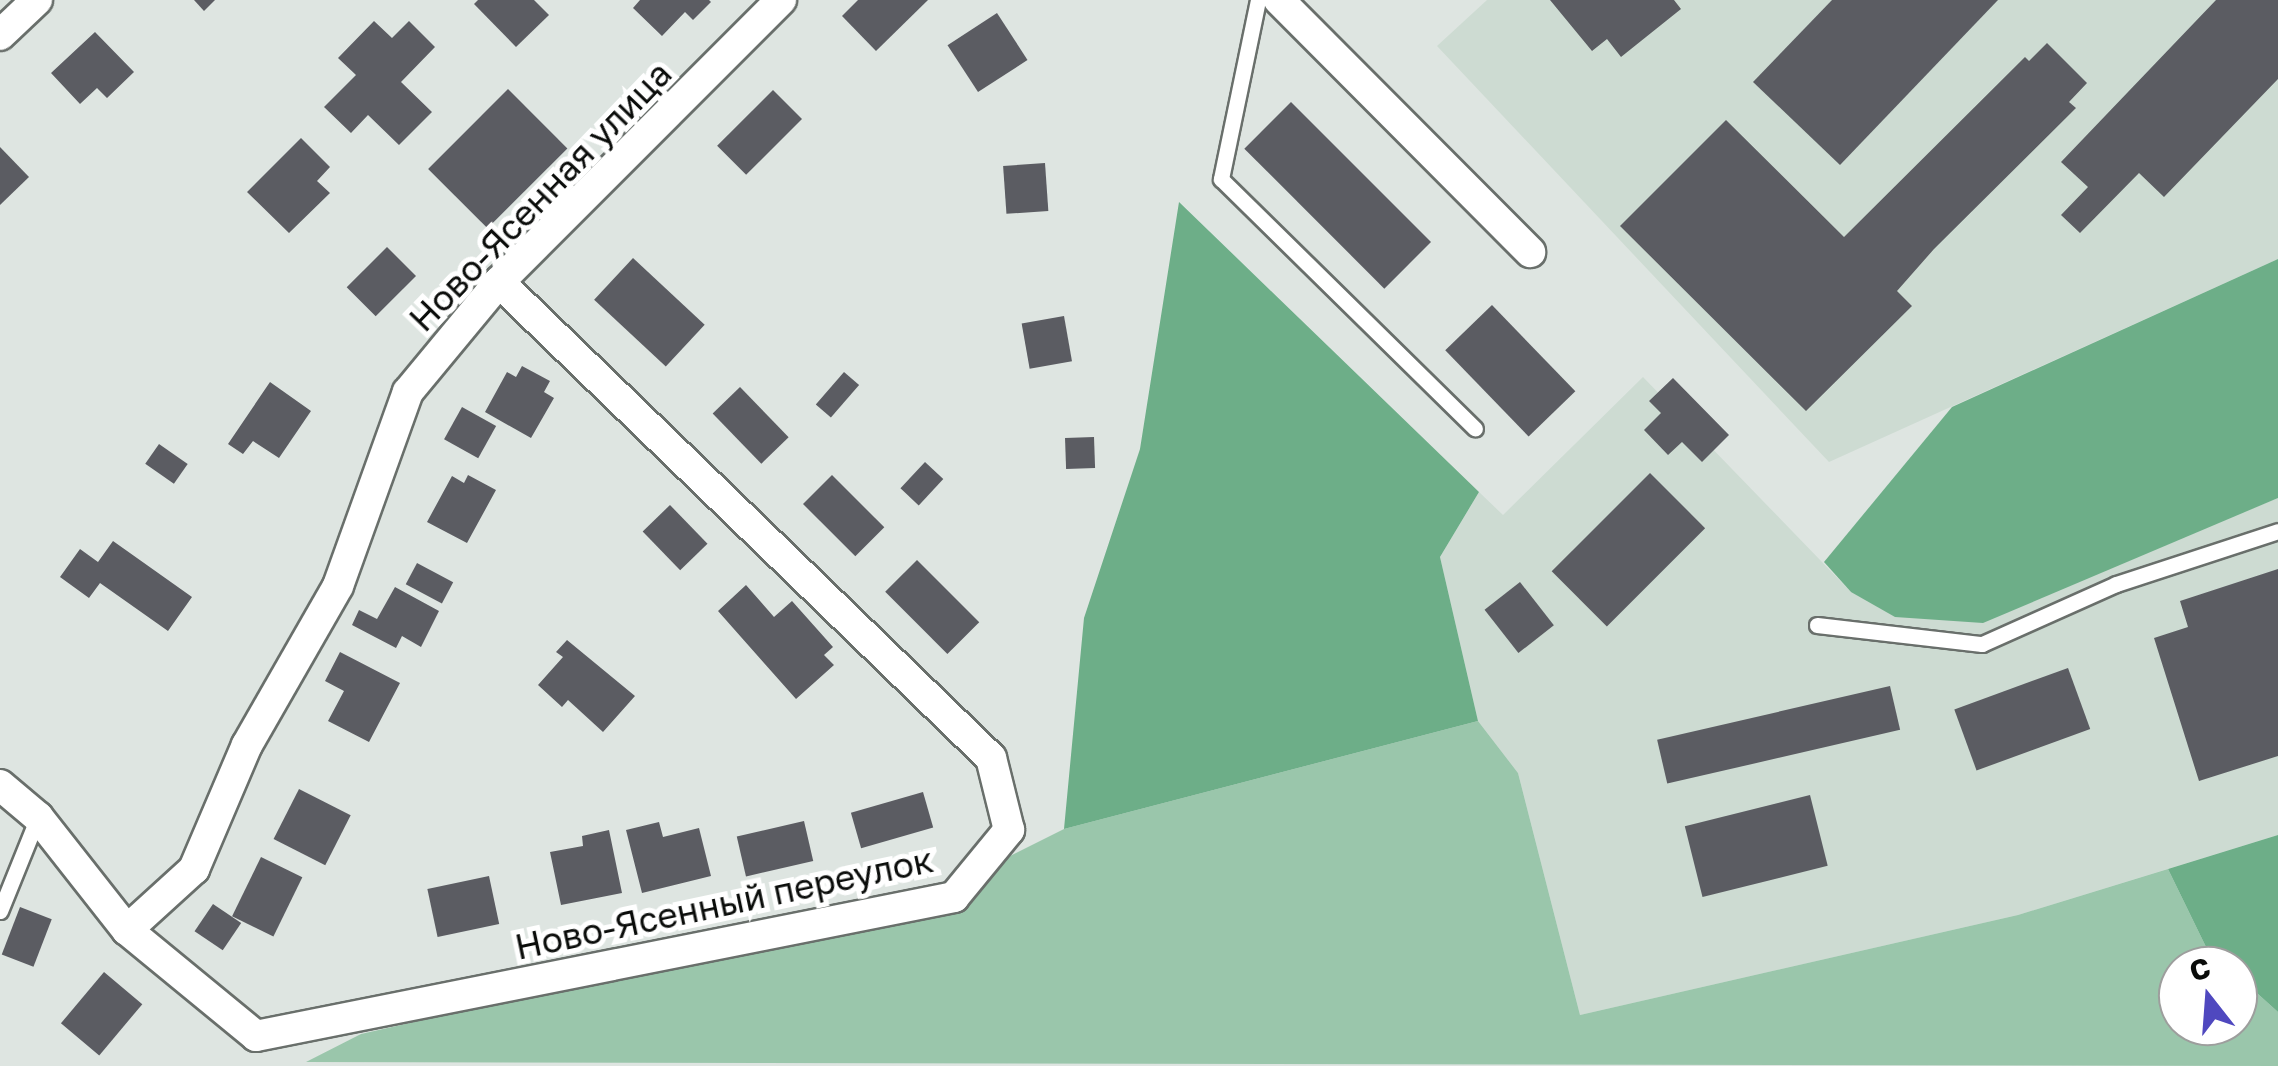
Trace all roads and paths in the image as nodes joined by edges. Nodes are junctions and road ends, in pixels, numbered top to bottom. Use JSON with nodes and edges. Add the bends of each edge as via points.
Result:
{"nodes":[{"id":1,"x":37,"y":0,"type":"edge"},
{"id":2,"x":781,"y":0,"type":"edge"},
{"id":3,"x":1258,"y":0,"type":"edge"},
{"id":4,"x":1279,"y":0,"type":"edge"},
{"id":5,"x":0,"y":35,"type":"edge"},
{"id":6,"x":1530,"y":252,"type":"dead end"},
{"id":7,"x":499,"y":282,"type":"junction"},
{"id":8,"x":1475,"y":429,"type":"dead end"},
{"id":9,"x":2278,"y":531,"type":"edge"},
{"id":10,"x":1817,"y":625,"type":"dead end"},
{"id":11,"x":0,"y":784,"type":"edge"},
{"id":12,"x":38,"y":816,"type":"junction"},
{"id":13,"x":0,"y":910,"type":"edge"},
{"id":14,"x":126,"y":930,"type":"junction"}],
"edges":[{"from":1,"to":5,"type":"street"},
{"from":2,"to":7,"type":"street","name":"Ново-Ясенная улица"},
{"from":3,"to":8,"type":"lane","via":[[1220,180]]},
{"from":4,"to":6,"type":"street"},
{"from":7,"to":14,"type":"street","name":"Ново-Ясенная улица","via":[[408,392],[338,586],[247,745],[194,869]]},
{"from":7,"to":14,"type":"street","name":"Ново-Ясенный переулок","via":[[991,758],[1009,830],[954,897],[256,1036]]},
{"from":9,"to":10,"type":"lane","via":[[2116,584],[1982,644]]},
{"from":11,"to":12,"type":"street"},
{"from":12,"to":13,"type":"lane"},
{"from":12,"to":14,"type":"street"}]}
